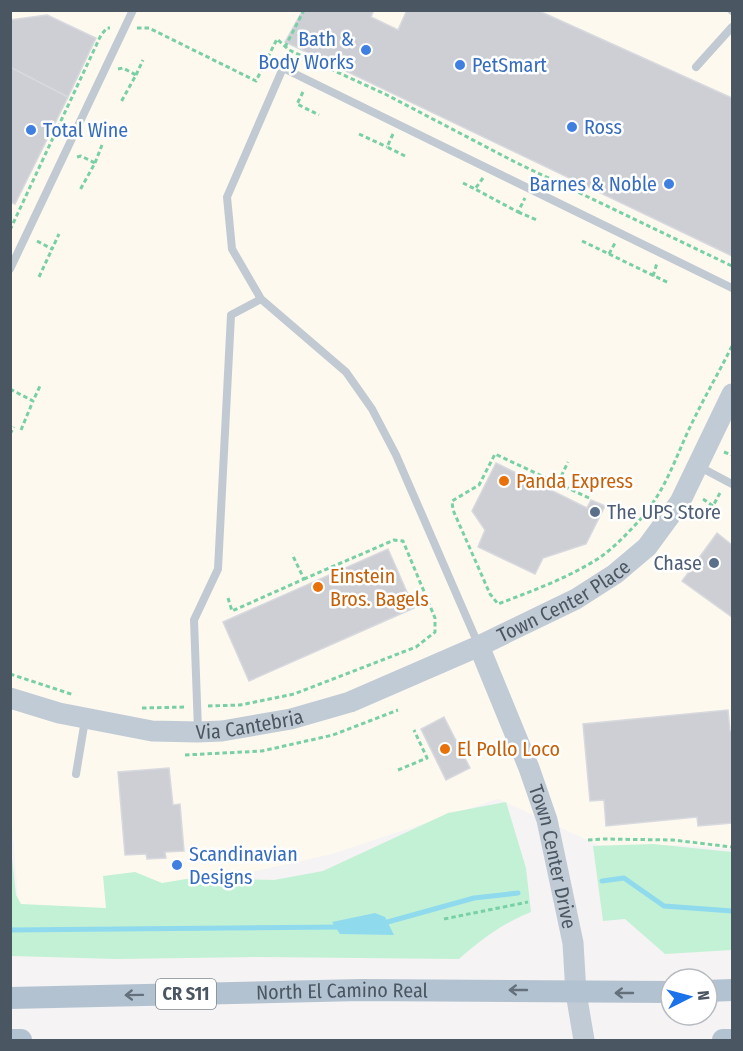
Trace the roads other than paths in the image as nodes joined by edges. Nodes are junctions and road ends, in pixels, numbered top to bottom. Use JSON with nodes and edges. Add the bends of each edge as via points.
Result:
{"nodes":[{"id":1,"x":133,"y":10,"type":"edge"},
{"id":2,"x":732,"y":27,"type":"edge"},
{"id":3,"x":696,"y":67,"type":"dead end"},
{"id":4,"x":10,"y":269,"type":"edge"},
{"id":5,"x":732,"y":288,"type":"edge"},
{"id":6,"x":261,"y":299,"type":"junction"},
{"id":7,"x":732,"y":394,"type":"edge"},
{"id":8,"x":696,"y":466,"type":"junction"},
{"id":9,"x":732,"y":484,"type":"edge"},
{"id":10,"x":480,"y":646,"type":"junction"},
{"id":11,"x":10,"y":698,"type":"edge"},
{"id":12,"x":86,"y":718,"type":"junction"},
{"id":13,"x":198,"y":732,"type":"junction"},
{"id":14,"x":76,"y":774,"type":"dead end"},
{"id":15,"x":659,"y":992,"type":"edge"},
{"id":16,"x":576,"y":993,"type":"junction"},
{"id":17,"x":10,"y":998,"type":"edge"},
{"id":18,"x":10,"y":1040,"type":"edge"},
{"id":19,"x":732,"y":1040,"type":"edge"},
{"id":20,"x":21,"y":1041,"type":"edge"},
{"id":21,"x":584,"y":1041,"type":"edge"},
{"id":22,"x":723,"y":1041,"type":"edge"}],
"edges":[{"from":1,"to":4,"type":"lane"},
{"from":2,"to":3,"type":"lane"},
{"from":5,"to":6,"type":"lane","via":[[283,68],[227,197],[232,249]]},
{"from":6,"to":10,"type":"lane","via":[[346,372],[372,409]]},
{"from":6,"to":13,"type":"lane","via":[[231,315],[218,569],[194,619]]},
{"from":7,"to":8,"type":"main road","name":"Town Center Place"},
{"from":8,"to":9,"type":"lane"},
{"from":8,"to":10,"type":"main road","name":"Town Center Place","via":[[680,502],[647,547],[615,574],[576,599]]},
{"from":10,"to":13,"type":"main road","name":"Via Cantebria","via":[[350,702],[291,719]]},
{"from":10,"to":16,"type":"main road","name":"Town Center Drive","via":[[547,820],[573,943]]},
{"from":11,"to":12,"type":"main road","name":"Via Cantebria"},
{"from":12,"to":13,"type":"main road","name":"Via Cantebria","via":[[152,731]]},
{"from":12,"to":14,"type":"lane"},
{"from":15,"to":16,"type":"main road","name":"North El Camino Real","number":"CR S11","one_way":true},
{"from":16,"to":17,"type":"main road","name":"North El Camino Real","number":"CR S11","one_way":true,"via":[[361,990]]},
{"from":16,"to":21,"type":"main road","name":"Town Center Drive"},
{"from":18,"to":20,"type":"main road"},
{"from":19,"to":22,"type":"main road"}]}
